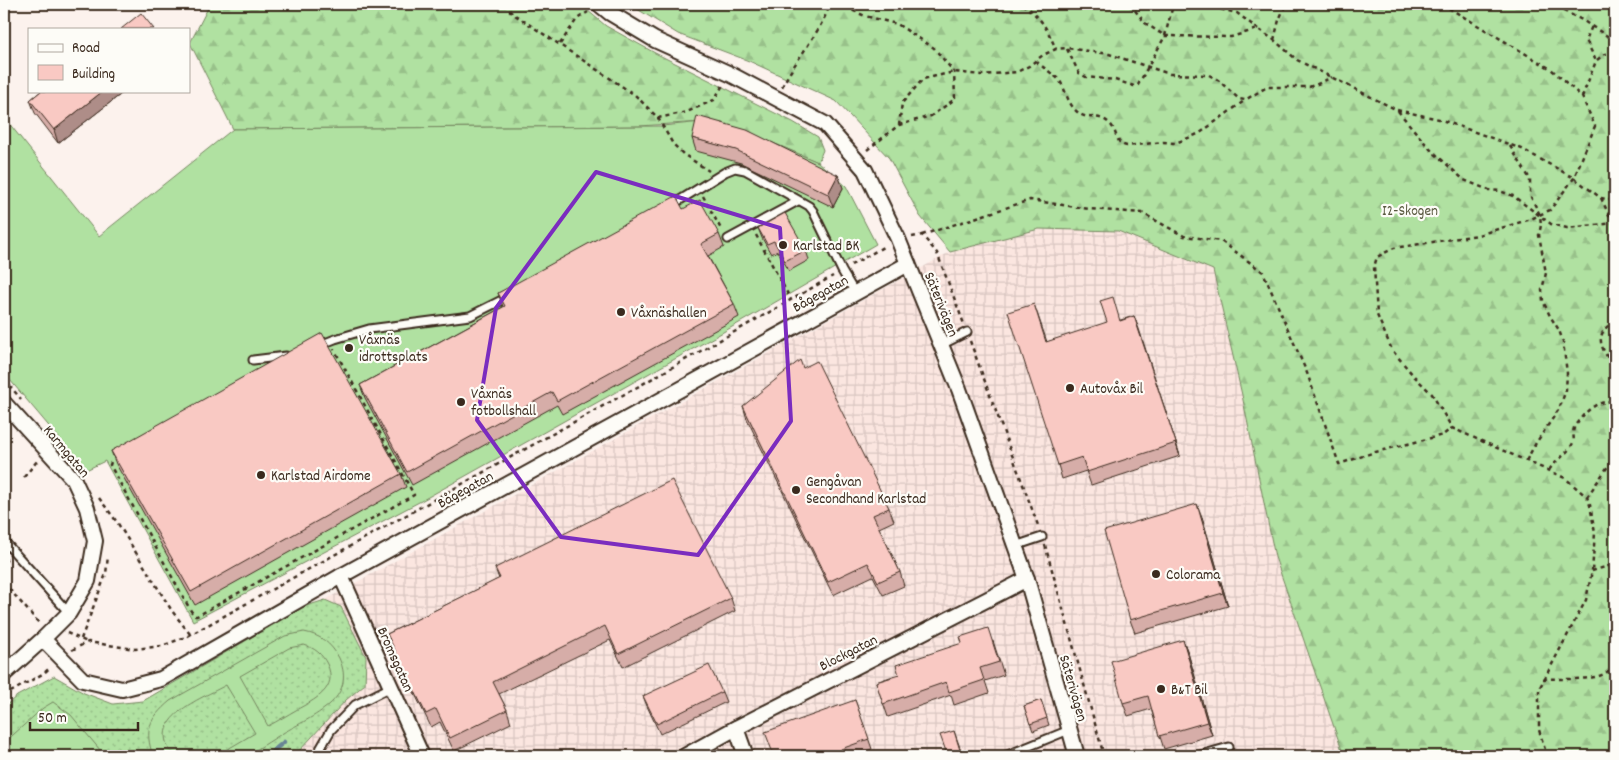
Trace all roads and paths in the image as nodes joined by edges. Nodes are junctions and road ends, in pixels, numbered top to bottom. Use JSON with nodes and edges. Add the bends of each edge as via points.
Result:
{"nodes":[{"id":1,"x":504,"y":4,"type":"edge"},
{"id":2,"x":599,"y":4,"type":"edge"},
{"id":3,"x":830,"y":4,"type":"edge"},
{"id":4,"x":838,"y":4,"type":"edge"},
{"id":5,"x":1022,"y":4,"type":"edge"},
{"id":6,"x":1130,"y":4,"type":"edge"},
{"id":7,"x":1165,"y":4,"type":"edge"},
{"id":8,"x":1286,"y":4,"type":"edge"},
{"id":9,"x":1442,"y":4,"type":"edge"},
{"id":10,"x":1549,"y":4,"type":"edge"},
{"id":11,"x":1173,"y":5,"type":"edge"},
{"id":12,"x":1592,"y":26,"type":"junction"},
{"id":13,"x":1258,"y":29,"type":"junction"},
{"id":14,"x":1165,"y":36,"type":"junction"},
{"id":15,"x":1274,"y":40,"type":"junction"},
{"id":16,"x":1615,"y":41,"type":"edge"},
{"id":17,"x":560,"y":44,"type":"junction"},
{"id":18,"x":1067,"y":48,"type":"junction"},
{"id":19,"x":1056,"y":49,"type":"junction"},
{"id":20,"x":1615,"y":52,"type":"edge"},
{"id":21,"x":1036,"y":61,"type":"junction"},
{"id":22,"x":1596,"y":61,"type":"junction"},
{"id":23,"x":1149,"y":66,"type":"junction"},
{"id":24,"x":954,"y":72,"type":"junction"},
{"id":25,"x":730,"y":74,"type":"junction"},
{"id":26,"x":1332,"y":77,"type":"junction"},
{"id":27,"x":1582,"y":97,"type":"junction"},
{"id":28,"x":776,"y":98,"type":"junction"},
{"id":29,"x":1245,"y":100,"type":"junction"},
{"id":30,"x":1397,"y":110,"type":"junction"},
{"id":31,"x":658,"y":118,"type":"junction"},
{"id":32,"x":899,"y":125,"type":"junction"},
{"id":33,"x":1510,"y":145,"type":"junction"},
{"id":34,"x":856,"y":159,"type":"junction"},
{"id":35,"x":717,"y":176,"type":"junction"},
{"id":36,"x":1574,"y":178,"type":"junction"},
{"id":37,"x":699,"y":188,"type":"junction"},
{"id":38,"x":1601,"y":198,"type":"junction"},
{"id":39,"x":798,"y":201,"type":"junction"},
{"id":40,"x":1615,"y":201,"type":"edge"},
{"id":41,"x":667,"y":208,"type":"edge"},
{"id":42,"x":1540,"y":215,"type":"junction"},
{"id":43,"x":1615,"y":223,"type":"edge"},
{"id":44,"x":751,"y":226,"type":"junction"},
{"id":45,"x":922,"y":235,"type":"junction"},
{"id":46,"x":728,"y":239,"type":"joint"},
{"id":47,"x":898,"y":239,"type":"junction"},
{"id":48,"x":908,"y":264,"type":"junction"},
{"id":49,"x":842,"y":271,"type":"junction"},
{"id":50,"x":517,"y":292,"type":"edge"},
{"id":51,"x":855,"y":293,"type":"junction"},
{"id":52,"x":791,"y":300,"type":"junction"},
{"id":53,"x":1615,"y":321,"type":"edge"},
{"id":54,"x":967,"y":332,"type":"junction"},
{"id":55,"x":330,"y":341,"type":"junction"},
{"id":56,"x":941,"y":344,"type":"junction"},
{"id":57,"x":312,"y":349,"type":"edge"},
{"id":58,"x":290,"y":356,"type":"edge"},
{"id":59,"x":252,"y":360,"type":"dead end"},
{"id":60,"x":1615,"y":368,"type":"edge"},
{"id":61,"x":1615,"y":401,"type":"edge"},
{"id":62,"x":4,"y":403,"type":"edge"},
{"id":63,"x":1452,"y":428,"type":"junction"},
{"id":64,"x":124,"y":453,"type":"edge"},
{"id":65,"x":1615,"y":456,"type":"edge"},
{"id":66,"x":40,"y":457,"type":"dead end"},
{"id":67,"x":1526,"y":461,"type":"junction"},
{"id":68,"x":1549,"y":470,"type":"junction"},
{"id":69,"x":24,"y":477,"type":"dead end"},
{"id":70,"x":98,"y":497,"type":"dead end"},
{"id":71,"x":1587,"y":497,"type":"junction"},
{"id":72,"x":1042,"y":538,"type":"junction"},
{"id":73,"x":4,"y":541,"type":"edge"},
{"id":74,"x":1015,"y":546,"type":"junction"},
{"id":75,"x":1615,"y":564,"type":"edge"},
{"id":76,"x":1592,"y":571,"type":"junction"},
{"id":77,"x":341,"y":576,"type":"junction"},
{"id":78,"x":1027,"y":579,"type":"junction"},
{"id":79,"x":4,"y":583,"type":"edge"},
{"id":80,"x":69,"y":613,"type":"junction"},
{"id":81,"x":48,"y":634,"type":"junction"},
{"id":82,"x":190,"y":635,"type":"junction"},
{"id":83,"x":88,"y":642,"type":"junction"},
{"id":84,"x":62,"y":658,"type":"junction"},
{"id":85,"x":1615,"y":658,"type":"edge"},
{"id":86,"x":4,"y":674,"type":"edge"},
{"id":87,"x":1543,"y":679,"type":"junction"},
{"id":88,"x":390,"y":687,"type":"junction"},
{"id":89,"x":4,"y":697,"type":"edge"},
{"id":90,"x":736,"y":728,"type":"junction"},
{"id":91,"x":1070,"y":730,"type":"junction"},
{"id":92,"x":1229,"y":747,"type":"dead end"},
{"id":93,"x":316,"y":756,"type":"edge"},
{"id":94,"x":422,"y":756,"type":"edge"},
{"id":95,"x":685,"y":756,"type":"edge"},
{"id":96,"x":746,"y":756,"type":"edge"},
{"id":97,"x":1005,"y":756,"type":"edge"},
{"id":98,"x":1077,"y":756,"type":"edge"},
{"id":99,"x":1104,"y":756,"type":"edge"},
{"id":100,"x":1196,"y":756,"type":"edge"},
{"id":101,"x":1547,"y":756,"type":"edge"}],
"edges":[{"from":1,"to":17,"type":"path","via":[[512,13]]},
{"from":2,"to":17,"type":"path","via":[[577,19]]},
{"from":2,"to":25,"type":"street","name":"Säterivägen","via":[[655,40]]},
{"from":3,"to":28,"type":"path"},
{"from":4,"to":24,"type":"path","via":[[865,16],[897,24],[934,48]]},
{"from":5,"to":19,"type":"path","via":[[1036,14]]},
{"from":6,"to":14,"type":"path","via":[[1145,23]]},
{"from":7,"to":11,"type":"path"},
{"from":8,"to":15,"type":"path"},
{"from":9,"to":27,"type":"path","via":[[1551,69]]},
{"from":10,"to":12,"type":"path"},
{"from":11,"to":13,"type":"path","via":[[1210,7],[1237,13]]},
{"from":11,"to":14,"type":"path"},
{"from":12,"to":16,"type":"path"},
{"from":12,"to":22,"type":"path","via":[[1586,40]]},
{"from":13,"to":14,"type":"path","via":[[1231,37]]},
{"from":13,"to":15,"type":"path"},
{"from":14,"to":23,"type":"path"},
{"from":15,"to":26,"type":"path","via":[[1297,60]]},
{"from":17,"to":31,"type":"path","via":[[634,95]]},
{"from":18,"to":19,"type":"path"},
{"from":18,"to":23,"type":"path","via":[[1109,54]]},
{"from":18,"to":23,"type":"path","via":[[1080,73],[1086,77],[1134,86],[1138,85]]},
{"from":19,"to":21,"type":"path"},
{"from":20,"to":22,"type":"path"},
{"from":21,"to":24,"type":"path","via":[[1017,72],[981,75]]},
{"from":21,"to":29,"type":"path","via":[[1060,82],[1072,108],[1082,116],[1108,121],[1118,142],[1127,146],[1186,140]]},
{"from":22,"to":27,"type":"path"},
{"from":23,"to":29,"type":"path","via":[[1170,74],[1209,75],[1239,99]]},
{"from":24,"to":32,"type":"path","via":[[924,79],[902,103]]},
{"from":24,"to":32,"type":"path","via":[[955,99],[930,116]]},
{"from":25,"to":28,"type":"street","name":"Säterivägen"},
{"from":25,"to":31,"type":"path","via":[[714,100],[687,112]]},
{"from":26,"to":29,"type":"path","via":[[1309,86],[1267,87]]},
{"from":26,"to":30,"type":"path"},
{"from":27,"to":36,"type":"path","via":[[1595,126]]},
{"from":28,"to":34,"type":"street","name":"Säterivägen","via":[[826,124]]},
{"from":30,"to":33,"type":"path","via":[[1439,119]]},
{"from":30,"to":42,"type":"path","via":[[1464,180],[1513,196]]},
{"from":31,"to":35,"type":"path","via":[[673,144],[683,154]]},
{"from":32,"to":34,"type":"path"},
{"from":33,"to":36,"type":"path"},
{"from":33,"to":42,"type":"path","via":[[1530,179],[1530,194]]},
{"from":34,"to":47,"type":"street","name":"Säterivägen","via":[[865,170]]},
{"from":35,"to":37,"type":"lane"},
{"from":35,"to":39,"type":"lane","via":[[735,168],[745,170]]},
{"from":36,"to":38,"type":"path"},
{"from":36,"to":42,"type":"path","via":[[1550,210]]},
{"from":37,"to":41,"type":"lane"},
{"from":37,"to":46,"type":"path"},
{"from":38,"to":40,"type":"path"},
{"from":38,"to":43,"type":"path"},
{"from":39,"to":44,"type":"lane"},
{"from":39,"to":49,"type":"lane","via":[[813,211]]},
{"from":42,"to":43,"type":"path","via":[[1551,224],[1568,228]]},
{"from":42,"to":63,"type":"path","via":[[1478,235],[1394,248],[1377,257],[1374,268],[1377,314],[1392,350],[1432,394]]},
{"from":42,"to":67,"type":"path","via":[[1539,235],[1546,273],[1542,290],[1550,316],[1564,342],[1567,373],[1566,390],[1559,409]]},
{"from":44,"to":46,"type":"lane"},
{"from":44,"to":52,"type":"path"},
{"from":45,"to":47,"type":"path"},
{"from":45,"to":54,"type":"path","via":[[937,252]]},
{"from":45,"to":63,"type":"path","via":[[1030,200],[1142,214],[1184,236],[1220,241],[1263,272],[1307,373],[1339,464],[1443,435]]},
{"from":47,"to":48,"type":"street","name":"Säterivägen"},
{"from":47,"to":49,"type":"path"},
{"from":48,"to":51,"type":"street","name":"Bågegatan"},
{"from":48,"to":56,"type":"street","name":"Säterivägen"},
{"from":49,"to":51,"type":"lane"},
{"from":49,"to":52,"type":"path"},
{"from":50,"to":55,"type":"lane","via":[[470,316],[370,329]]},
{"from":51,"to":77,"type":"street","name":"Bågegatan"},
{"from":52,"to":82,"type":"path"},
{"from":53,"to":60,"type":"path","via":[[1602,332],[1601,340],[1604,353]]},
{"from":54,"to":56,"type":"lane"},
{"from":54,"to":72,"type":"path"},
{"from":55,"to":57,"type":"lane"},
{"from":55,"to":64,"type":"path","via":[[414,495],[197,616],[191,611],[110,465]]},
{"from":56,"to":74,"type":"street","name":"Säterivägen"},
{"from":58,"to":59,"type":"lane"},
{"from":61,"to":68,"type":"path","via":[[1595,404],[1586,412],[1574,427],[1574,442]]},
{"from":62,"to":80,"type":"street","name":"Karmgatan","via":[[74,480],[87,508],[95,541],[88,581]]},
{"from":63,"to":67,"type":"path"},
{"from":65,"to":71,"type":"path"},
{"from":66,"to":69,"type":"path"},
{"from":67,"to":68,"type":"path"},
{"from":68,"to":71,"type":"path","via":[[1565,478]]},
{"from":70,"to":82,"type":"path"},
{"from":71,"to":76,"type":"path","via":[[1595,532]]},
{"from":72,"to":74,"type":"lane"},
{"from":72,"to":99,"type":"path"},
{"from":73,"to":80,"type":"lane"},
{"from":74,"to":78,"type":"street","name":"Säterivägen"},
{"from":75,"to":76,"type":"path"},
{"from":76,"to":87,"type":"path","via":[[1586,600]]},
{"from":77,"to":84,"type":"street","name":"Bågegatan","via":[[161,679],[122,689],[83,680]]},
{"from":77,"to":88,"type":"street","name":"Bromsgatan"},
{"from":78,"to":90,"type":"street","name":"Blockgatan"},
{"from":78,"to":91,"type":"street","name":"Säterivägen"},
{"from":79,"to":81,"type":"path"},
{"from":80,"to":81,"type":"street","name":"Karmgatan"},
{"from":81,"to":83,"type":"path"},
{"from":81,"to":84,"type":"street","name":"Bågegatan"},
{"from":81,"to":86,"type":"street","name":"Karmgatan"},
{"from":82,"to":83,"type":"path","via":[[162,646],[134,650]]},
{"from":83,"to":84,"type":"path"},
{"from":84,"to":89,"type":"path"},
{"from":85,"to":87,"type":"path","via":[[1609,671],[1599,677]]},
{"from":87,"to":101,"type":"path","via":[[1539,688],[1539,730]]},
{"from":88,"to":93,"type":"lane","via":[[355,705],[331,730]]},
{"from":88,"to":94,"type":"street","name":"Bromsgatan"},
{"from":90,"to":95,"type":"street","name":"Blockgatan"},
{"from":90,"to":96,"type":"street"},
{"from":91,"to":97,"type":"lane"},
{"from":91,"to":98,"type":"street","name":"Säterivägen"},
{"from":92,"to":100,"type":"lane"}]}
